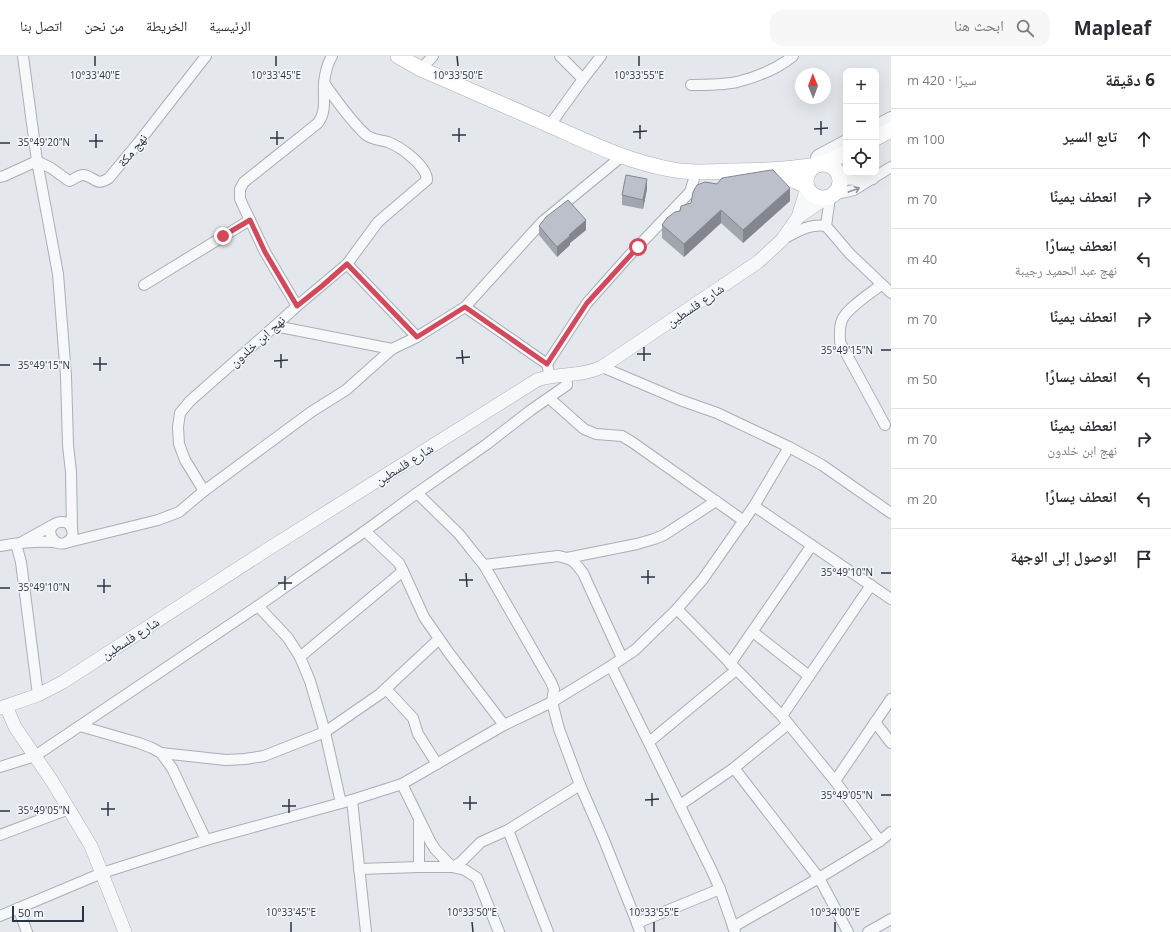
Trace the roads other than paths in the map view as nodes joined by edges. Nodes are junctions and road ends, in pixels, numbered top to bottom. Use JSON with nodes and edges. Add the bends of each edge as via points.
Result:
{"nodes":[{"id":1,"x":24,"y":56,"type":"edge"},
{"id":2,"x":206,"y":56,"type":"edge"},
{"id":3,"x":332,"y":56,"type":"edge"},
{"id":4,"x":398,"y":56,"type":"edge"},
{"id":5,"x":434,"y":56,"type":"edge"},
{"id":6,"x":560,"y":56,"type":"edge"},
{"id":7,"x":602,"y":56,"type":"edge"},
{"id":8,"x":793,"y":56,"type":"edge"},
{"id":9,"x":421,"y":69,"type":"junction"},
{"id":10,"x":583,"y":79,"type":"junction"},
{"id":11,"x":324,"y":83,"type":"junction"},
{"id":12,"x":691,"y":85,"type":"dead end"},
{"id":13,"x":891,"y":117,"type":"edge"},
{"id":14,"x":879,"y":123,"type":"edge"},
{"id":15,"x":550,"y":126,"type":"junction"},
{"id":16,"x":891,"y":130,"type":"edge"},
{"id":17,"x":879,"y":136,"type":"edge"},
{"id":18,"x":843,"y":142,"type":"edge"},
{"id":19,"x":843,"y":154,"type":"edge"},
{"id":20,"x":621,"y":157,"type":"junction"},
{"id":21,"x":37,"y":161,"type":"junction"},
{"id":22,"x":818,"y":165,"type":"junction"},
{"id":23,"x":891,"y":167,"type":"edge"},
{"id":24,"x":758,"y":171,"type":"junction"},
{"id":25,"x":696,"y":172,"type":"junction"},
{"id":26,"x":841,"y":173,"type":"edge"},
{"id":27,"x":0,"y":177,"type":"edge"},
{"id":28,"x":873,"y":179,"type":"junction"},
{"id":29,"x":807,"y":187,"type":"junction"},
{"id":30,"x":829,"y":196,"type":"junction"},
{"id":31,"x":798,"y":217,"type":"junction"},
{"id":32,"x":250,"y":220,"type":"junction"},
{"id":33,"x":826,"y":226,"type":"junction"},
{"id":34,"x":782,"y":240,"type":"junction"},
{"id":35,"x":347,"y":264,"type":"junction"},
{"id":36,"x":881,"y":284,"type":"junction"},
{"id":37,"x":144,"y":285,"type":"dead end"},
{"id":38,"x":891,"y":293,"type":"edge"},
{"id":39,"x":297,"y":306,"type":"junction"},
{"id":40,"x":465,"y":307,"type":"junction"},
{"id":41,"x":275,"y":326,"type":"junction"},
{"id":42,"x":417,"y":337,"type":"junction"},
{"id":43,"x":392,"y":349,"type":"junction"},
{"id":44,"x":602,"y":367,"type":"junction"},
{"id":45,"x":549,"y":370,"type":"junction"},
{"id":46,"x":566,"y":375,"type":"junction"},
{"id":47,"x":549,"y":398,"type":"junction"},
{"id":48,"x":885,"y":425,"type":"dead end"},
{"id":49,"x":789,"y":448,"type":"junction"},
{"id":50,"x":204,"y":490,"type":"junction"},
{"id":51,"x":417,"y":493,"type":"junction"},
{"id":52,"x":72,"y":500,"type":"junction"},
{"id":53,"x":716,"y":502,"type":"junction"},
{"id":54,"x":754,"y":506,"type":"junction"},
{"id":55,"x":891,"y":513,"type":"edge"},
{"id":56,"x":744,"y":521,"type":"junction"},
{"id":57,"x":57,"y":523,"type":"junction"},
{"id":58,"x":72,"y":531,"type":"junction"},
{"id":59,"x":366,"y":531,"type":"junction"},
{"id":60,"x":87,"y":538,"type":"junction"},
{"id":61,"x":60,"y":542,"type":"junction"},
{"id":62,"x":18,"y":543,"type":"junction"},
{"id":63,"x":812,"y":545,"type":"junction"},
{"id":64,"x":0,"y":546,"type":"edge"},
{"id":65,"x":567,"y":558,"type":"junction"},
{"id":66,"x":484,"y":565,"type":"junction"},
{"id":67,"x":403,"y":571,"type":"junction"},
{"id":68,"x":871,"y":585,"type":"junction"},
{"id":69,"x":890,"y":595,"type":"edge"},
{"id":70,"x":258,"y":606,"type":"junction"},
{"id":71,"x":677,"y":610,"type":"junction"},
{"id":72,"x":752,"y":632,"type":"junction"},
{"id":73,"x":439,"y":639,"type":"junction"},
{"id":74,"x":300,"y":657,"type":"junction"},
{"id":75,"x":622,"y":658,"type":"junction"},
{"id":76,"x":611,"y":666,"type":"junction"},
{"id":77,"x":733,"y":667,"type":"junction"},
{"id":78,"x":809,"y":676,"type":"junction"},
{"id":79,"x":386,"y":689,"type":"junction"},
{"id":80,"x":38,"y":695,"type":"junction"},
{"id":81,"x":891,"y":699,"type":"edge"},
{"id":82,"x":552,"y":702,"type":"junction"},
{"id":83,"x":3,"y":707,"type":"edge"},
{"id":84,"x":785,"y":720,"type":"junction"},
{"id":85,"x":875,"y":722,"type":"junction"},
{"id":86,"x":504,"y":725,"type":"junction"},
{"id":87,"x":80,"y":726,"type":"junction"},
{"id":88,"x":325,"y":732,"type":"junction"},
{"id":89,"x":649,"y":742,"type":"junction"},
{"id":90,"x":891,"y":743,"type":"edge"},
{"id":91,"x":161,"y":753,"type":"junction"},
{"id":92,"x":36,"y":756,"type":"junction"},
{"id":93,"x":437,"y":764,"type":"junction"},
{"id":94,"x":0,"y":767,"type":"edge"},
{"id":95,"x":734,"y":768,"type":"junction"},
{"id":96,"x":835,"y":780,"type":"junction"},
{"id":97,"x":402,"y":784,"type":"junction"},
{"id":98,"x":580,"y":785,"type":"junction"},
{"id":99,"x":352,"y":800,"type":"junction"},
{"id":100,"x":341,"y":803,"type":"junction"},
{"id":101,"x":680,"y":805,"type":"junction"},
{"id":102,"x":69,"y":809,"type":"junction"},
{"id":103,"x":419,"y":818,"type":"junction"},
{"id":104,"x":508,"y":830,"type":"junction"},
{"id":105,"x":891,"y":832,"type":"edge"},
{"id":106,"x":0,"y":835,"type":"edge"},
{"id":107,"x":206,"y":840,"type":"junction"},
{"id":108,"x":880,"y":841,"type":"junction"},
{"id":109,"x":419,"y":867,"type":"junction"},
{"id":110,"x":452,"y":867,"type":"junction"},
{"id":111,"x":359,"y":869,"type":"junction"},
{"id":112,"x":102,"y":872,"type":"junction"},
{"id":113,"x":819,"y":878,"type":"junction"},
{"id":114,"x":720,"y":889,"type":"junction"},
{"id":115,"x":18,"y":908,"type":"junction"},
{"id":116,"x":0,"y":916,"type":"edge"},
{"id":117,"x":891,"y":919,"type":"edge"},
{"id":118,"x":638,"y":927,"type":"edge"},
{"id":119,"x":734,"y":929,"type":"edge"},
{"id":120,"x":28,"y":932,"type":"edge"},
{"id":121,"x":125,"y":932,"type":"edge"},
{"id":122,"x":366,"y":932,"type":"edge"},
{"id":123,"x":499,"y":932,"type":"edge"},
{"id":124,"x":548,"y":932,"type":"edge"},
{"id":125,"x":848,"y":932,"type":"edge"},
{"id":126,"x":868,"y":932,"type":"edge"}],
"edges":[{"from":1,"to":21,"type":"street"},
{"from":2,"to":21,"type":"street","name":"نهج مكة","via":[[104,182],[97,182],[83,175],[68,181]]},
{"from":3,"to":11,"type":"street","name":"نهج ابن خلدون"},
{"from":4,"to":9,"type":"main road"},
{"from":5,"to":9,"type":"street"},
{"from":6,"to":10,"type":"street"},
{"from":7,"to":10,"type":"street"},
{"from":8,"to":12,"type":"street","via":[[771,70],[736,82]]},
{"from":9,"to":15,"type":"main road"},
{"from":10,"to":15,"type":"street"},
{"from":11,"to":32,"type":"street","name":"نهج ابن خلدون","via":[[324,113],[318,123],[244,182],[240,189],[240,199]]},
{"from":11,"to":35,"type":"street","via":[[367,136],[401,148],[427,176],[422,185],[378,222]]},
{"from":13,"to":14,"type":"street"},
{"from":15,"to":20,"type":"main road"},
{"from":16,"to":17,"type":"main road"},
{"from":18,"to":22,"type":"street","via":[[818,155]]},
{"from":19,"to":22,"type":"main road"},
{"from":20,"to":25,"type":"main road","via":[[670,170]]},
{"from":20,"to":40,"type":"street","via":[[542,222]]},
{"from":21,"to":27,"type":"street"},
{"from":21,"to":52,"type":"street","via":[[58,274]]},
{"from":22,"to":24,"type":"main road"},
{"from":22,"to":26,"type":"main road","via":[[831,166]]},
{"from":22,"to":29,"type":"main road","via":[[808,173]]},
{"from":23,"to":28,"type":"street"},
{"from":24,"to":25,"type":"main road"},
{"from":24,"to":29,"type":"main road","via":[[781,176]]},
{"from":25,"to":45,"type":"street","via":[[690,192],[587,303]]},
{"from":26,"to":28,"type":"street"},
{"from":26,"to":30,"type":"main road","via":[[839,186]]},
{"from":30,"to":28,"type":"street","one_way":true,"via":[[854,190]]},
{"from":29,"to":30,"type":"main road","via":[[815,196]]},
{"from":29,"to":31,"type":"street"},
{"from":30,"to":31,"type":"street"},
{"from":30,"to":33,"type":"street"},
{"from":31,"to":34,"type":"street","name":"شارع فلسطين"},
{"from":32,"to":37,"type":"street"},
{"from":32,"to":39,"type":"street","name":"نهج ابن خلدون","via":[[265,252]]},
{"from":33,"to":34,"type":"street","via":[[810,226]]},
{"from":33,"to":36,"type":"street"},
{"from":34,"to":44,"type":"street","name":"شارع فلسطين","via":[[758,262]]},
{"from":35,"to":39,"type":"street"},
{"from":35,"to":42,"type":"street"},
{"from":36,"to":38,"type":"street"},
{"from":36,"to":48,"type":"street","via":[[841,321],[840,342]]},
{"from":39,"to":41,"type":"street","name":"نهج ابن خلدون"},
{"from":40,"to":42,"type":"street"},
{"from":40,"to":45,"type":"street"},
{"from":41,"to":43,"type":"street"},
{"from":41,"to":50,"type":"street","name":"نهج ابن خلدون","via":[[190,401],[180,413],[179,444],[185,460]]},
{"from":42,"to":43,"type":"street"},
{"from":43,"to":50,"type":"street","via":[[346,390],[311,412]]},
{"from":44,"to":46,"type":"street","name":"شارع فلسطين","via":[[586,373]]},
{"from":44,"to":49,"type":"street","via":[[717,413]]},
{"from":45,"to":46,"type":"street","name":"شارع فلسطين"},
{"from":45,"to":80,"type":"street","name":"شارع فلسطين","via":[[63,682]]},
{"from":46,"to":47,"type":"street","via":[[567,385]]},
{"from":47,"to":51,"type":"street"},
{"from":47,"to":53,"type":"street","via":[[584,429],[596,434],[622,436]]},
{"from":49,"to":54,"type":"street"},
{"from":49,"to":55,"type":"street","via":[[822,466]]},
{"from":50,"to":60,"type":"street","via":[[172,516]]},
{"from":51,"to":59,"type":"street"},
{"from":51,"to":66,"type":"street","via":[[459,534]]},
{"from":52,"to":57,"type":"street"},
{"from":52,"to":58,"type":"street"},
{"from":53,"to":56,"type":"street"},
{"from":53,"to":65,"type":"street","via":[[654,540]]},
{"from":54,"to":56,"type":"street"},
{"from":54,"to":63,"type":"street"},
{"from":56,"to":71,"type":"street","via":[[703,579]]},
{"from":57,"to":58,"type":"street","via":[[68,523]]},
{"from":57,"to":61,"type":"street","via":[[50,532],[52,539]]},
{"from":57,"to":62,"type":"street"},
{"from":58,"to":60,"type":"street"},
{"from":58,"to":61,"type":"street","via":[[72,538]]},
{"from":59,"to":67,"type":"street","via":[[399,563]]},
{"from":59,"to":70,"type":"street"},
{"from":60,"to":61,"type":"street"},
{"from":61,"to":62,"type":"street"},
{"from":62,"to":64,"type":"street"},
{"from":62,"to":80,"type":"street"},
{"from":63,"to":68,"type":"street"},
{"from":63,"to":72,"type":"street"},
{"from":65,"to":66,"type":"street","via":[[558,556]]},
{"from":65,"to":75,"type":"street","via":[[574,561],[583,573]]},
{"from":66,"to":82,"type":"street","via":[[551,682],[554,689]]},
{"from":67,"to":73,"type":"street","via":[[424,617]]},
{"from":67,"to":74,"type":"street"},
{"from":68,"to":69,"type":"street"},
{"from":68,"to":78,"type":"street"},
{"from":70,"to":74,"type":"street","via":[[288,638]]},
{"from":70,"to":87,"type":"street"},
{"from":71,"to":75,"type":"street","via":[[635,650]]},
{"from":71,"to":77,"type":"street"},
{"from":72,"to":77,"type":"street"},
{"from":72,"to":78,"type":"street"},
{"from":73,"to":79,"type":"street"},
{"from":73,"to":86,"type":"street"},
{"from":74,"to":88,"type":"street"},
{"from":75,"to":76,"type":"street"},
{"from":76,"to":82,"type":"street"},
{"from":76,"to":89,"type":"street"},
{"from":77,"to":84,"type":"street"},
{"from":77,"to":89,"type":"street"},
{"from":78,"to":84,"type":"street"},
{"from":79,"to":88,"type":"street"},
{"from":79,"to":93,"type":"street","via":[[409,712],[418,734]]},
{"from":80,"to":83,"type":"street","name":"شارع فلسطين"},
{"from":81,"to":85,"type":"street"},
{"from":82,"to":86,"type":"street"},
{"from":82,"to":98,"type":"street"},
{"from":83,"to":92,"type":"street"},
{"from":84,"to":95,"type":"street"},
{"from":84,"to":96,"type":"street"},
{"from":85,"to":90,"type":"street"},
{"from":85,"to":96,"type":"street"},
{"from":86,"to":93,"type":"street"},
{"from":87,"to":91,"type":"street","via":[[139,743]]},
{"from":87,"to":92,"type":"street"},
{"from":88,"to":91,"type":"street","via":[[264,756],[245,759],[226,760]]},
{"from":88,"to":100,"type":"street"},
{"from":89,"to":101,"type":"street"},
{"from":91,"to":107,"type":"street","via":[[172,768]]},
{"from":92,"to":94,"type":"street"},
{"from":92,"to":102,"type":"street"},
{"from":93,"to":97,"type":"street"},
{"from":95,"to":101,"type":"street"},
{"from":95,"to":113,"type":"street"},
{"from":96,"to":108,"type":"street"},
{"from":97,"to":99,"type":"street"},
{"from":97,"to":103,"type":"street"},
{"from":98,"to":104,"type":"street"},
{"from":98,"to":118,"type":"street"},
{"from":99,"to":100,"type":"street"},
{"from":99,"to":111,"type":"street"},
{"from":100,"to":107,"type":"street"},
{"from":101,"to":114,"type":"street"},
{"from":102,"to":106,"type":"street"},
{"from":102,"to":112,"type":"street","via":[[91,846]]},
{"from":103,"to":109,"type":"street"},
{"from":103,"to":110,"type":"street","via":[[430,842]]},
{"from":104,"to":110,"type":"street","via":[[481,842],[460,863]]},
{"from":104,"to":124,"type":"street"},
{"from":105,"to":108,"type":"street"},
{"from":107,"to":112,"type":"street"},
{"from":108,"to":113,"type":"street"},
{"from":109,"to":110,"type":"street"},
{"from":109,"to":111,"type":"street"},
{"from":110,"to":123,"type":"street","via":[[464,870],[476,878]]},
{"from":111,"to":122,"type":"street"},
{"from":112,"to":115,"type":"street"},
{"from":112,"to":121,"type":"street"},
{"from":113,"to":119,"type":"street"},
{"from":113,"to":125,"type":"street"},
{"from":114,"to":118,"type":"street"},
{"from":114,"to":119,"type":"street"},
{"from":115,"to":116,"type":"street"},
{"from":115,"to":120,"type":"street"},
{"from":117,"to":126,"type":"street"}]}
